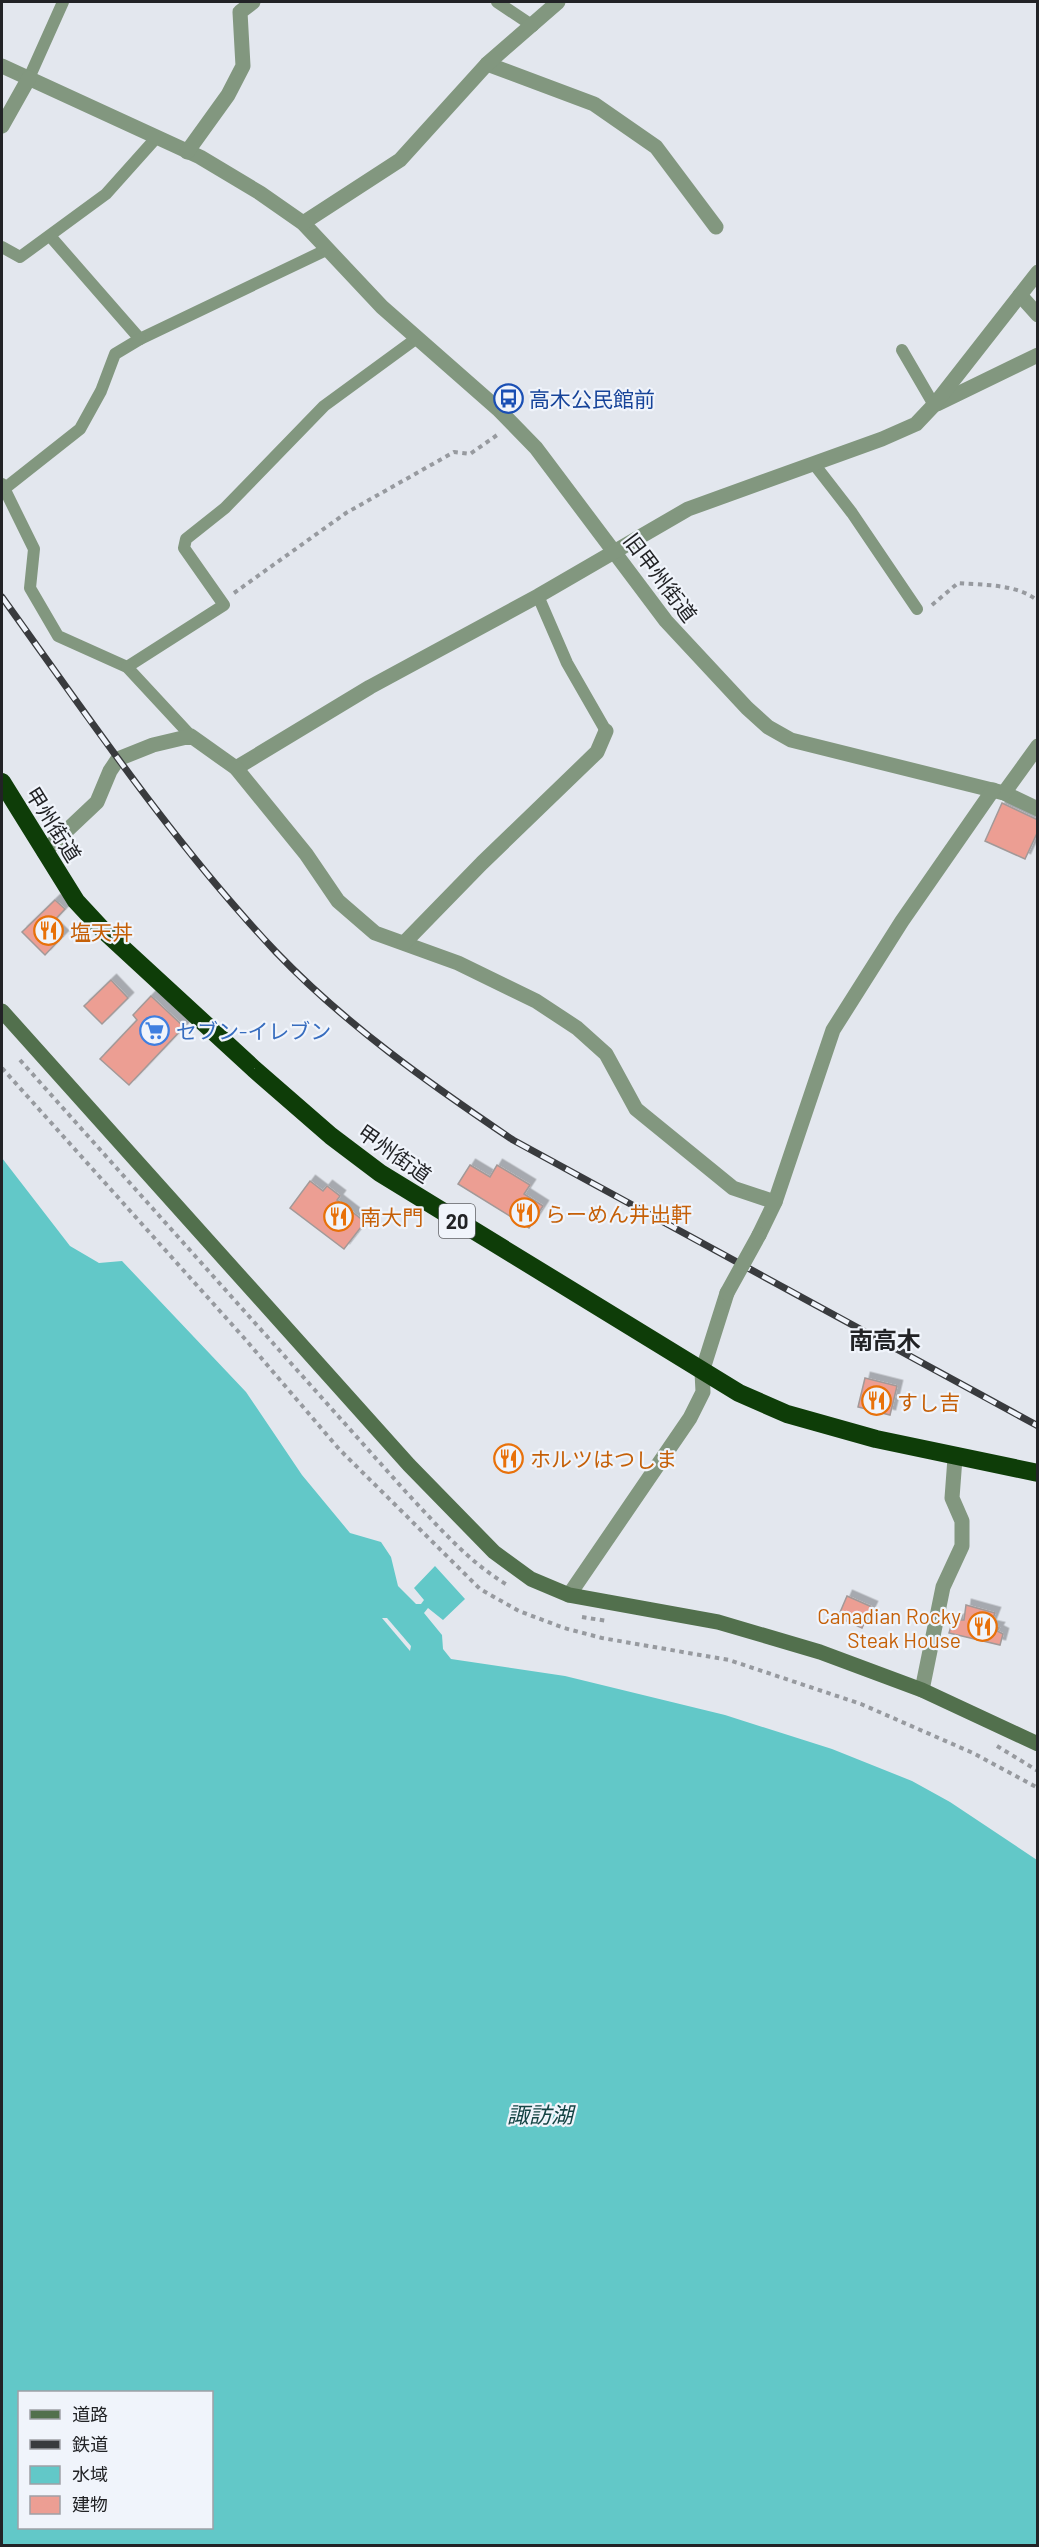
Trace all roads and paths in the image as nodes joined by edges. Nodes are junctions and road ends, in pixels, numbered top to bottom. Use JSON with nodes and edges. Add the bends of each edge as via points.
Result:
{"nodes":[{"id":1,"x":63,"y":2,"type":"edge"},
{"id":2,"x":253,"y":2,"type":"edge"},
{"id":3,"x":497,"y":2,"type":"edge"},
{"id":4,"x":558,"y":2,"type":"edge"},
{"id":5,"x":532,"y":26,"type":"junction"},
{"id":6,"x":487,"y":64,"type":"junction"},
{"id":7,"x":2,"y":66,"type":"edge"},
{"id":8,"x":29,"y":78,"type":"junction"},
{"id":9,"x":2,"y":126,"type":"edge"},
{"id":10,"x":157,"y":137,"type":"junction"},
{"id":11,"x":188,"y":152,"type":"junction"},
{"id":12,"x":303,"y":223,"type":"junction"},
{"id":13,"x":716,"y":226,"type":"dead end"},
{"id":14,"x":50,"y":236,"type":"junction"},
{"id":15,"x":2,"y":247,"type":"edge"},
{"id":16,"x":326,"y":250,"type":"junction"},
{"id":17,"x":1038,"y":272,"type":"edge"},
{"id":18,"x":1020,"y":295,"type":"junction"},
{"id":19,"x":1038,"y":315,"type":"edge"},
{"id":20,"x":417,"y":338,"type":"junction"},
{"id":21,"x":140,"y":339,"type":"junction"},
{"id":22,"x":902,"y":350,"type":"dead end"},
{"id":23,"x":1038,"y":355,"type":"edge"},
{"id":24,"x":934,"y":405,"type":"junction"},
{"id":25,"x":513,"y":424,"type":"junction"},
{"id":26,"x":814,"y":464,"type":"junction"},
{"id":27,"x":3,"y":486,"type":"edge"},
{"id":28,"x":614,"y":550,"type":"junction"},
{"id":29,"x":538,"y":596,"type":"junction"},
{"id":30,"x":1038,"y":601,"type":"edge"},
{"id":31,"x":224,"y":604,"type":"junction"},
{"id":32,"x":917,"y":609,"type":"joint"},
{"id":33,"x":127,"y":667,"type":"junction"},
{"id":34,"x":606,"y":731,"type":"joint"},
{"id":35,"x":191,"y":736,"type":"junction"},
{"id":36,"x":1038,"y":746,"type":"edge"},
{"id":37,"x":236,"y":768,"type":"junction"},
{"id":38,"x":2,"y":782,"type":"edge"},
{"id":39,"x":998,"y":791,"type":"junction"},
{"id":40,"x":1038,"y":809,"type":"edge"},
{"id":41,"x":44,"y":852,"type":"junction"},
{"id":42,"x":404,"y":944,"type":"junction"},
{"id":43,"x":2,"y":1011,"type":"edge"},
{"id":44,"x":17,"y":1056,"type":"dead end"},
{"id":45,"x":2,"y":1068,"type":"edge"},
{"id":46,"x":775,"y":1202,"type":"junction"},
{"id":47,"x":702,"y":1372,"type":"junction"},
{"id":48,"x":955,"y":1458,"type":"junction"},
{"id":49,"x":1038,"y":1473,"type":"edge"},
{"id":50,"x":518,"y":1592,"type":"dead end"},
{"id":51,"x":569,"y":1595,"type":"junction"},
{"id":52,"x":571,"y":1614,"type":"dead end"},
{"id":53,"x":616,"y":1622,"type":"dead end"},
{"id":54,"x":922,"y":1690,"type":"junction"},
{"id":55,"x":993,"y":1743,"type":"dead end"},
{"id":56,"x":1038,"y":1744,"type":"edge"},
{"id":57,"x":1038,"y":1771,"type":"edge"},
{"id":58,"x":1038,"y":1788,"type":"edge"}],
"edges":[{"from":1,"to":8,"type":"lane"},
{"from":2,"to":11,"type":"street","via":[[240,12],[243,66],[228,96]]},
{"from":3,"to":5,"type":"lane"},
{"from":4,"to":5,"type":"street"},
{"from":5,"to":6,"type":"street"},
{"from":6,"to":12,"type":"street","via":[[400,160]]},
{"from":6,"to":13,"type":"street","via":[[594,104],[656,147]]},
{"from":7,"to":8,"type":"street","name":"旧甲州街道"},
{"from":8,"to":9,"type":"street"},
{"from":8,"to":10,"type":"street","name":"旧甲州街道"},
{"from":10,"to":11,"type":"street","name":"旧甲州街道"},
{"from":10,"to":14,"type":"lane","via":[[106,194]]},
{"from":11,"to":12,"type":"street","name":"旧甲州街道"},
{"from":12,"to":16,"type":"street","name":"旧甲州街道"},
{"from":14,"to":15,"type":"lane","via":[[20,257]]},
{"from":14,"to":21,"type":"lane"},
{"from":16,"to":20,"type":"street","name":"旧甲州街道"},
{"from":16,"to":21,"type":"lane"},
{"from":17,"to":18,"type":"street"},
{"from":18,"to":19,"type":"street"},
{"from":18,"to":24,"type":"street"},
{"from":20,"to":25,"type":"street","name":"旧甲州街道"},
{"from":20,"to":31,"type":"lane","via":[[324,406],[225,508],[186,539],[184,548]]},
{"from":21,"to":27,"type":"lane","via":[[115,354],[80,429]]},
{"from":22,"to":24,"type":"lane"},
{"from":23,"to":24,"type":"street"},
{"from":24,"to":26,"type":"street","via":[[916,423]]},
{"from":25,"to":28,"type":"street","name":"旧甲州街道","via":[[536,447]]},
{"from":25,"to":31,"type":"path","via":[[470,454],[454,452],[346,513],[236,591]]},
{"from":26,"to":28,"type":"street","via":[[688,509]]},
{"from":26,"to":32,"type":"lane"},
{"from":27,"to":33,"type":"lane","via":[[34,549],[30,588],[58,636]]},
{"from":28,"to":29,"type":"street"},
{"from":28,"to":39,"type":"street","name":"旧甲州街道","via":[[666,621],[707,668],[768,727],[791,740]]},
{"from":29,"to":34,"type":"lane","via":[[567,663]]},
{"from":29,"to":37,"type":"street","via":[[370,687]]},
{"from":30,"to":32,"type":"path","via":[[1001,587],[958,583],[932,605]]},
{"from":31,"to":33,"type":"lane"},
{"from":33,"to":35,"type":"lane"},
{"from":34,"to":42,"type":"street","via":[[597,752]]},
{"from":35,"to":37,"type":"street"},
{"from":35,"to":41,"type":"street","via":[[118,759],[97,802]]},
{"from":36,"to":39,"type":"street"},
{"from":37,"to":42,"type":"street","via":[[306,854],[338,901],[375,933]]},
{"from":38,"to":41,"type":"highway","name":"甲州街道","number":"20"},
{"from":39,"to":40,"type":"street","name":"旧甲州街道"},
{"from":39,"to":46,"type":"street","via":[[902,921],[833,1030]]},
{"from":41,"to":47,"type":"highway","name":"甲州街道","number":"20","via":[[76,901],[102,929],[331,1136],[390,1180]]},
{"from":42,"to":46,"type":"street","via":[[458,963],[536,1001],[577,1028],[606,1054],[636,1109],[733,1188]]},
{"from":43,"to":51,"type":"street","via":[[409,1465],[494,1552],[531,1579]]},
{"from":44,"to":50,"type":"path","via":[[414,1500],[486,1573]]},
{"from":45,"to":58,"type":"path","via":[[339,1449],[480,1589],[519,1611],[564,1628],[729,1660],[861,1704],[973,1753]]},
{"from":46,"to":47,"type":"street","bridge":true,"via":[[727,1293]]},
{"from":47,"to":48,"type":"highway","name":"甲州街道","number":"20","via":[[739,1394],[787,1414]]},
{"from":47,"to":51,"type":"street","via":[[703,1392],[690,1418]]},
{"from":48,"to":49,"type":"highway","name":"甲州街道","number":"20"},
{"from":48,"to":54,"type":"street","via":[[952,1498],[962,1521],[962,1546],[943,1587]]},
{"from":51,"to":54,"type":"street","via":[[718,1622],[820,1652]]},
{"from":52,"to":53,"type":"path"},
{"from":54,"to":56,"type":"street"},
{"from":55,"to":57,"type":"path"}]}
